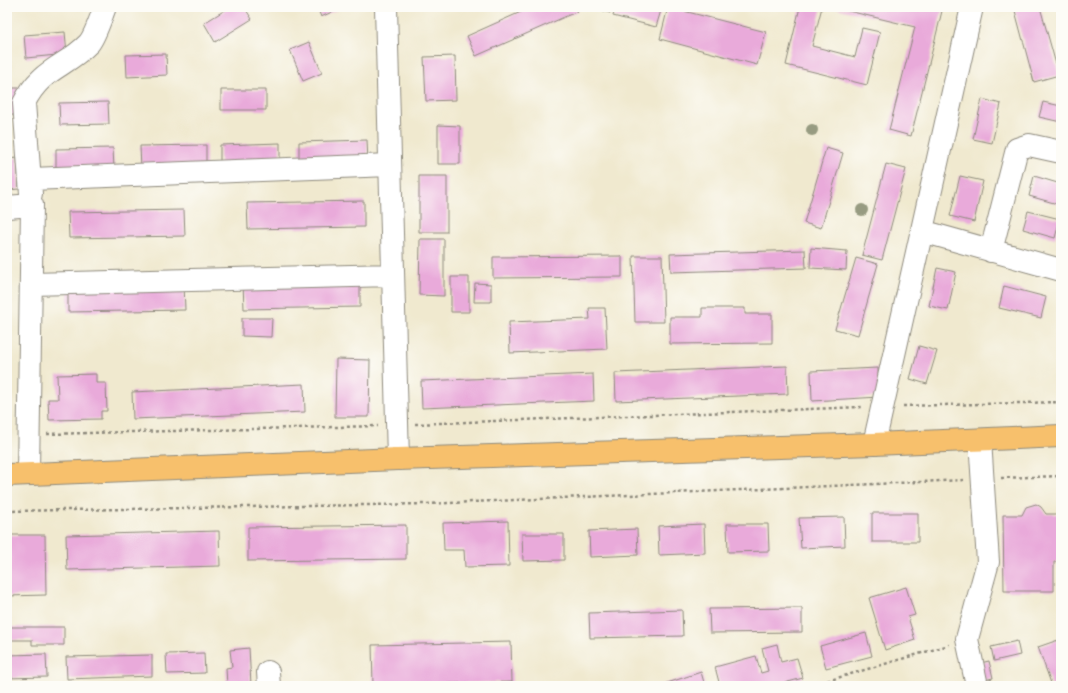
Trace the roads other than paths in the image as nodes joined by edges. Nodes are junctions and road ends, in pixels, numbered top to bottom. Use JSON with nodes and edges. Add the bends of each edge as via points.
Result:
{"nodes":[{"id":1,"x":105,"y":7,"type":"edge"},
{"id":2,"x":386,"y":7,"type":"edge"},
{"id":3,"x":972,"y":7,"type":"edge"},
{"id":4,"x":1061,"y":152,"type":"edge"},
{"id":5,"x":390,"y":165,"type":"junction"},
{"id":6,"x":31,"y":179,"type":"junction"},
{"id":7,"x":32,"y":205,"type":"junction"},
{"id":8,"x":7,"y":207,"type":"edge"},
{"id":9,"x":922,"y":231,"type":"junction"},
{"id":10,"x":991,"y":252,"type":"junction"},
{"id":11,"x":1061,"y":270,"type":"edge"},
{"id":12,"x":393,"y":275,"type":"junction"},
{"id":13,"x":31,"y":284,"type":"junction"},
{"id":14,"x":1061,"y":436,"type":"edge"},
{"id":15,"x":980,"y":440,"type":"junction"},
{"id":16,"x":874,"y":444,"type":"junction"},
{"id":17,"x":398,"y":459,"type":"junction"},
{"id":18,"x":17,"y":474,"type":"edge"},
{"id":19,"x":977,"y":686,"type":"edge"}],
"edges":[{"from":1,"to":6,"type":"street","via":[[89,42],[41,77],[24,103]]},
{"from":2,"to":5,"type":"street"},
{"from":3,"to":9,"type":"street"},
{"from":4,"to":10,"type":"street","via":[[1029,145],[1017,149]]},
{"from":5,"to":6,"type":"street"},
{"from":5,"to":12,"type":"street"},
{"from":6,"to":7,"type":"street"},
{"from":7,"to":8,"type":"street"},
{"from":7,"to":13,"type":"street"},
{"from":9,"to":10,"type":"street"},
{"from":9,"to":16,"type":"street"},
{"from":10,"to":11,"type":"street"},
{"from":12,"to":13,"type":"street"},
{"from":12,"to":17,"type":"street"},
{"from":13,"to":18,"type":"street","via":[[29,435]]},
{"from":14,"to":15,"type":"main road"},
{"from":15,"to":16,"type":"main road"},
{"from":15,"to":19,"type":"street","via":[[988,562],[967,639]]},
{"from":16,"to":17,"type":"main road"},
{"from":17,"to":18,"type":"main road"}]}
